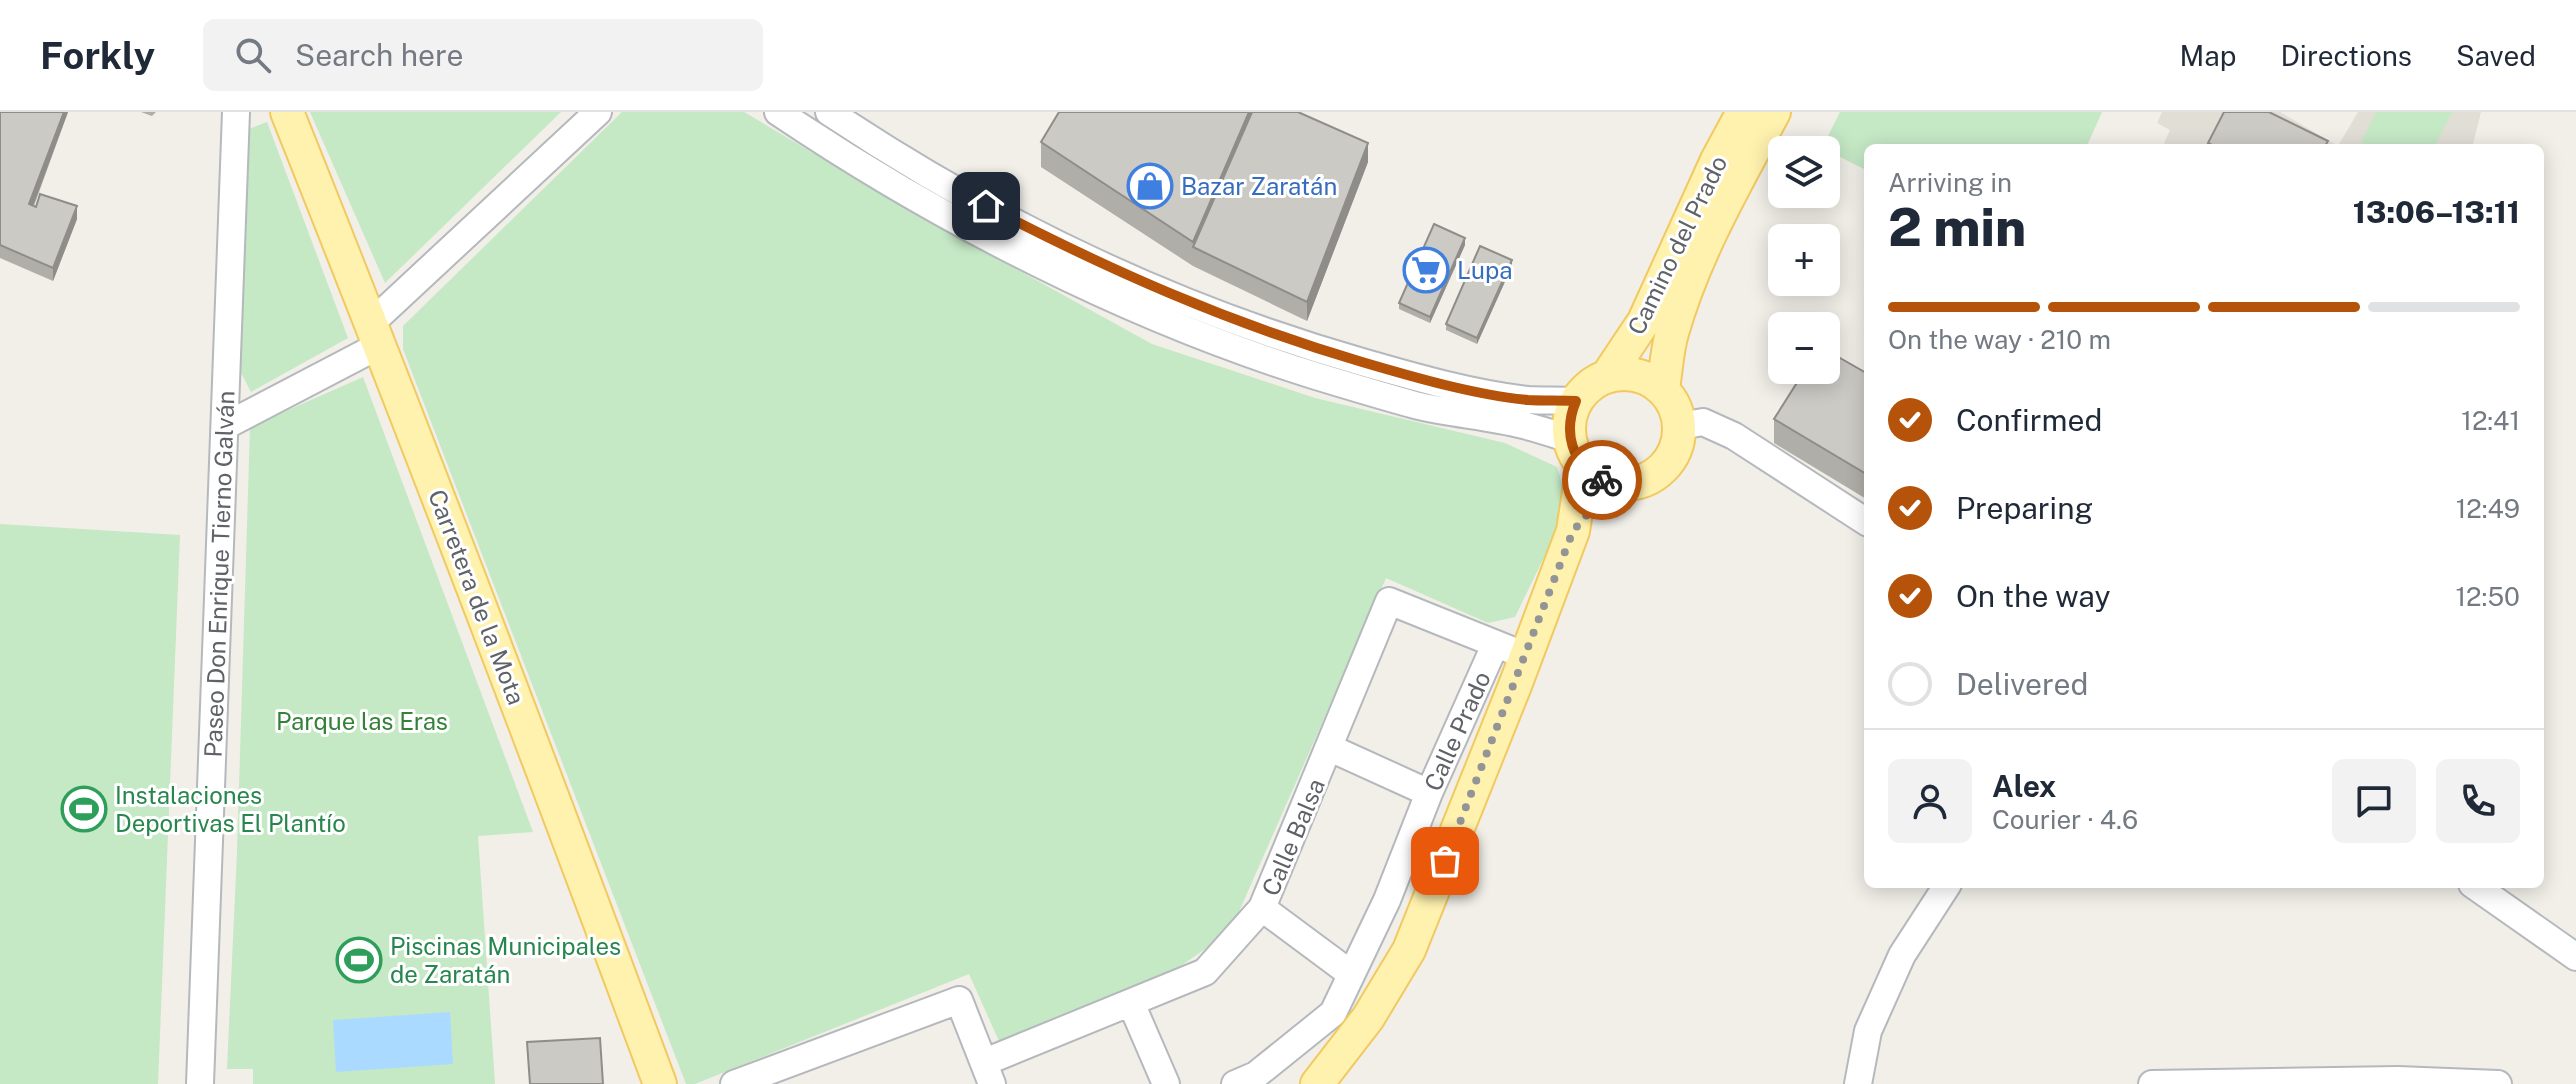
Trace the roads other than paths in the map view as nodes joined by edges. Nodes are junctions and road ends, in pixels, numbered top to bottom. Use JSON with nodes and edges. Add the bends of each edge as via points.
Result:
{"nodes":[{"id":1,"x":236,"y":112,"type":"edge"},
{"id":2,"x":287,"y":112,"type":"edge"},
{"id":3,"x":598,"y":112,"type":"edge"},
{"id":4,"x":778,"y":112,"type":"edge"},
{"id":5,"x":829,"y":112,"type":"edge"},
{"id":6,"x":1743,"y":112,"type":"edge"},
{"id":7,"x":1774,"y":112,"type":"edge"},
{"id":8,"x":375,"y":333,"type":"junction"},
{"id":9,"x":1608,"y":375,"type":"junction"},
{"id":10,"x":1663,"y":388,"type":"junction"},
{"id":11,"x":1576,"y":401,"type":"junction"},
{"id":12,"x":225,"y":426,"type":"junction"},
{"id":13,"x":1680,"y":426,"type":"junction"},
{"id":14,"x":1576,"y":452,"type":"junction"},
{"id":15,"x":1617,"y":484,"type":"junction"},
{"id":16,"x":1864,"y":520,"type":"edge"},
{"id":17,"x":1573,"y":531,"type":"junction"},
{"id":18,"x":1495,"y":645,"type":"junction"},
{"id":19,"x":1526,"y":656,"type":"junction"},
{"id":20,"x":1330,"y":748,"type":"junction"},
{"id":21,"x":1429,"y":793,"type":"junction"},
{"id":22,"x":1945,"y":888,"type":"edge"},
{"id":23,"x":2478,"y":888,"type":"edge"},
{"id":24,"x":1262,"y":908,"type":"junction"},
{"id":25,"x":1409,"y":950,"type":"junction"},
{"id":26,"x":2576,"y":957,"type":"edge"},
{"id":27,"x":1351,"y":974,"type":"junction"},
{"id":28,"x":1131,"y":1003,"type":"junction"},
{"id":29,"x":1368,"y":1018,"type":"junction"},
{"id":30,"x":989,"y":1073,"type":"edge"},
{"id":31,"x":778,"y":1076,"type":"edge"},
{"id":32,"x":2471,"y":1082,"type":"edge"},
{"id":33,"x":200,"y":1084,"type":"edge"},
{"id":34,"x":660,"y":1084,"type":"edge"},
{"id":35,"x":734,"y":1084,"type":"edge"},
{"id":36,"x":1166,"y":1084,"type":"edge"},
{"id":37,"x":1235,"y":1084,"type":"edge"},
{"id":38,"x":1317,"y":1084,"type":"edge"},
{"id":39,"x":1858,"y":1084,"type":"edge"},
{"id":40,"x":2152,"y":1084,"type":"edge"},
{"id":41,"x":2498,"y":1084,"type":"edge"}],
"edges":[{"from":1,"to":12,"type":"street","name":"Paseo Don Enrique Tierno Galván"},
{"from":2,"to":8,"type":"main road","name":"Carretera de la Mota"},
{"from":3,"to":8,"type":"street","via":[[382,313]]},
{"from":4,"to":14,"type":"street","via":[[845,157],[964,223],[1068,278],[1195,334],[1418,405],[1522,424]]},
{"from":5,"to":11,"type":"street","via":[[986,206],[1202,309],[1422,379],[1527,400]]},
{"from":6,"to":9,"type":"main road","name":"Camino del Prado","via":[[1644,321]]},
{"from":7,"to":10,"type":"main road","name":"Camino del Prado","via":[[1688,288],[1671,335]]},
{"from":8,"to":12,"type":"street"},
{"from":8,"to":34,"type":"main road","name":"Carretera de la Mota"},
{"from":9,"to":10,"type":"main road","via":[[1637,374]]},
{"from":9,"to":11,"type":"main road"},
{"from":10,"to":13,"type":"main road"},
{"from":11,"to":14,"type":"main road","via":[[1569,426]]},
{"from":12,"to":33,"type":"street","name":"Paseo Don Enrique Tierno Galván"},
{"from":13,"to":15,"type":"main road","via":[[1672,457],[1662,470],[1633,484]]},
{"from":13,"to":16,"type":"street","via":[[1703,422],[1734,436]]},
{"from":14,"to":15,"type":"main road","via":[[1593,475]]},
{"from":14,"to":17,"type":"main road"},
{"from":15,"to":17,"type":"main road"},
{"from":17,"to":19,"type":"main road"},
{"from":18,"to":19,"type":"street","name":"Calle Balsa"},
{"from":18,"to":20,"type":"street","name":"Calle Balsa","via":[[1389,601]]},
{"from":18,"to":21,"type":"street","name":"Calle Prado"},
{"from":19,"to":25,"type":"main road"},
{"from":20,"to":21,"type":"street"},
{"from":20,"to":24,"type":"street","name":"Calle Balsa"},
{"from":21,"to":27,"type":"street","name":"Calle Prado"},
{"from":22,"to":39,"type":"street","via":[[1902,955],[1868,1031]]},
{"from":23,"to":26,"type":"street"},
{"from":24,"to":27,"type":"street"},
{"from":24,"to":28,"type":"street","name":"Calle Balsa","via":[[1205,972]]},
{"from":25,"to":27,"type":"street","via":[[1375,957]]},
{"from":25,"to":29,"type":"main road"},
{"from":27,"to":29,"type":"street","via":[[1353,999]]},
{"from":27,"to":37,"type":"street","name":"Calle Prado","via":[[1333,1013],[1256,1075]]},
{"from":28,"to":30,"type":"street","name":"Calle Balsa"},
{"from":28,"to":36,"type":"street"},
{"from":29,"to":38,"type":"main road"},
{"from":30,"to":31,"type":"street","via":[[959,1000]]},
{"from":31,"to":35,"type":"street"},
{"from":32,"to":40,"type":"street"},
{"from":32,"to":41,"type":"street"}]}
